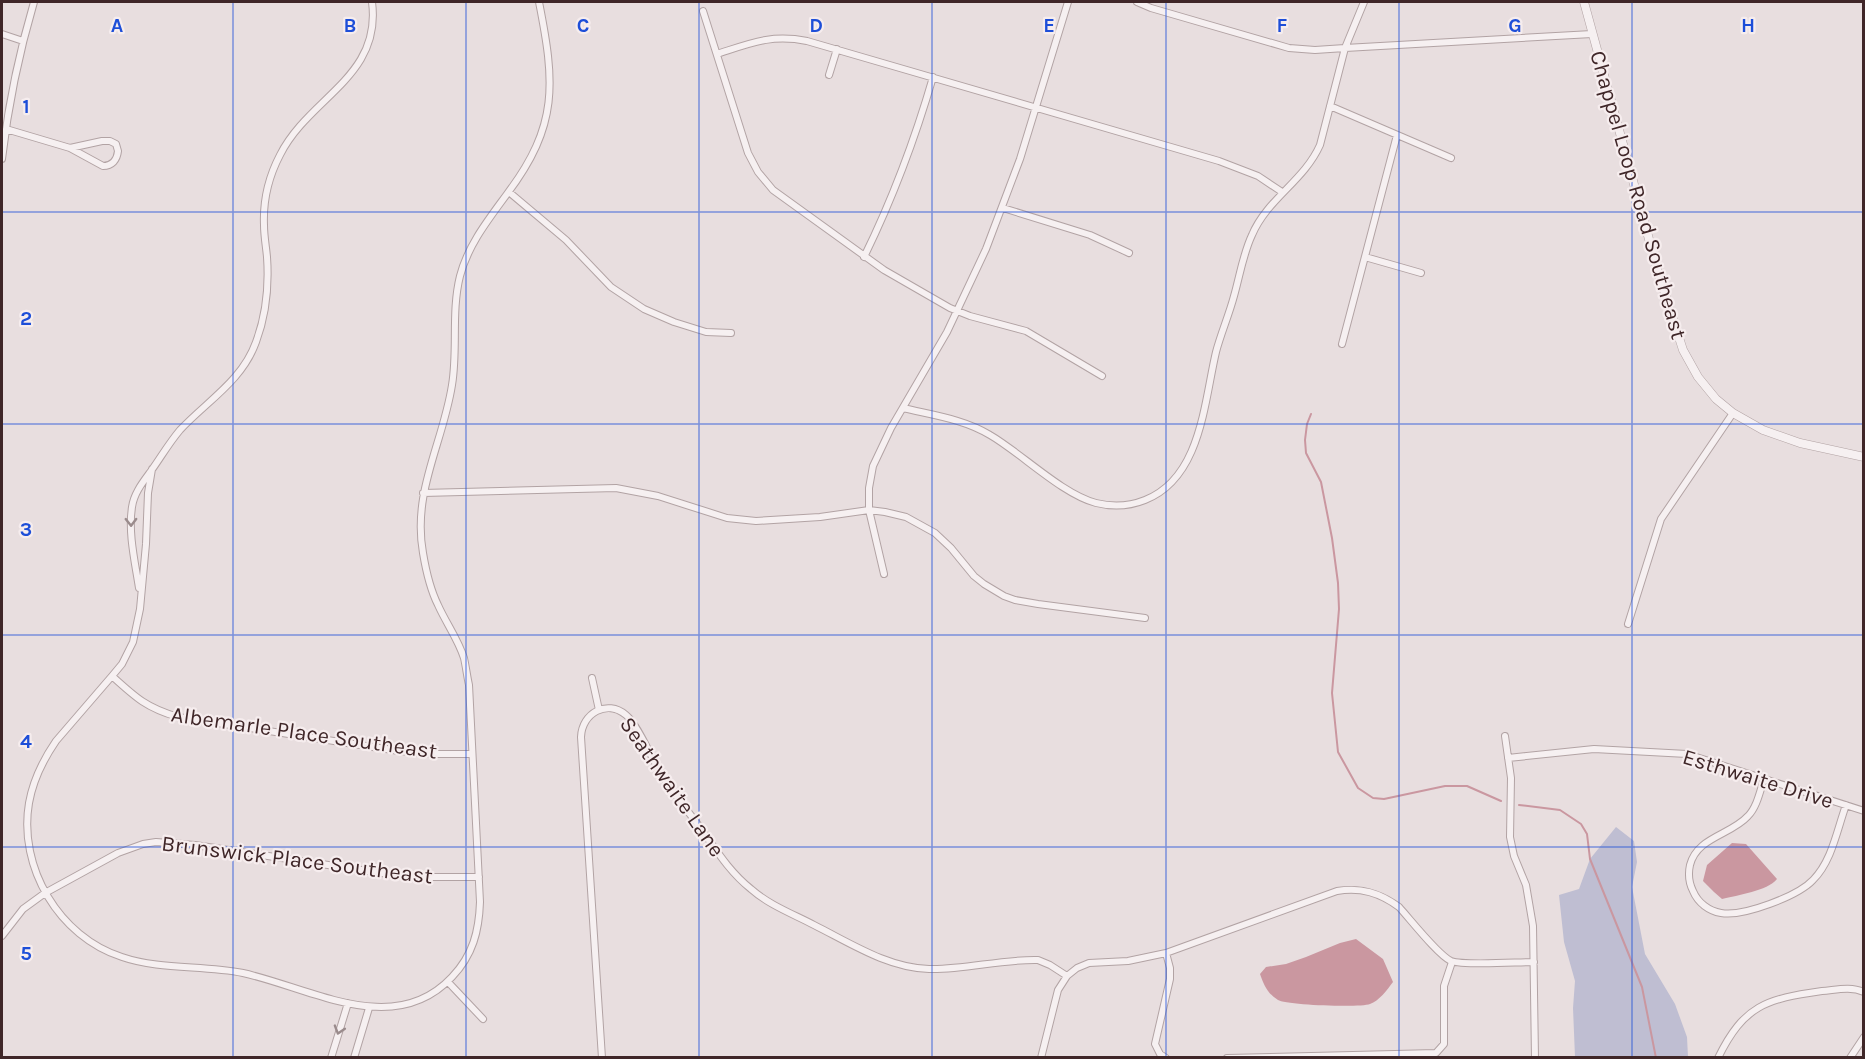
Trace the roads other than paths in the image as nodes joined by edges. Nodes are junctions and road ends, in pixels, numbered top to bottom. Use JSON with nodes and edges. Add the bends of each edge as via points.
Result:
{"nodes":[{"id":1,"x":33,"y":2,"type":"edge"},
{"id":2,"x":372,"y":2,"type":"edge"},
{"id":3,"x":539,"y":2,"type":"edge"},
{"id":4,"x":1068,"y":2,"type":"edge"},
{"id":5,"x":1137,"y":2,"type":"edge"},
{"id":6,"x":1364,"y":2,"type":"edge"},
{"id":7,"x":1584,"y":2,"type":"edge"},
{"id":8,"x":703,"y":11,"type":"dead end"},
{"id":9,"x":2,"y":34,"type":"edge"},
{"id":10,"x":1592,"y":34,"type":"junction"},
{"id":11,"x":23,"y":41,"type":"junction"},
{"id":12,"x":1345,"y":48,"type":"junction"},
{"id":13,"x":837,"y":49,"type":"junction"},
{"id":14,"x":717,"y":54,"type":"junction"},
{"id":15,"x":829,"y":75,"type":"dead end"},
{"id":16,"x":933,"y":77,"type":"junction"},
{"id":17,"x":1330,"y":106,"type":"junction"},
{"id":18,"x":1036,"y":107,"type":"junction"},
{"id":19,"x":6,"y":129,"type":"junction"},
{"id":20,"x":1397,"y":135,"type":"junction"},
{"id":21,"x":70,"y":148,"type":"junction"},
{"id":22,"x":1451,"y":158,"type":"dead end"},
{"id":23,"x":2,"y":159,"type":"edge"},
{"id":24,"x":509,"y":192,"type":"junction"},
{"id":25,"x":1282,"y":192,"type":"junction"},
{"id":26,"x":1002,"y":208,"type":"junction"},
{"id":27,"x":1129,"y":253,"type":"dead end"},
{"id":28,"x":1365,"y":256,"type":"junction"},
{"id":29,"x":864,"y":257,"type":"junction"},
{"id":30,"x":1421,"y":273,"type":"dead end"},
{"id":31,"x":957,"y":311,"type":"junction"},
{"id":32,"x":731,"y":333,"type":"dead end"},
{"id":33,"x":1342,"y":344,"type":"dead end"},
{"id":34,"x":1102,"y":376,"type":"dead end"},
{"id":35,"x":903,"y":408,"type":"junction"},
{"id":36,"x":1732,"y":413,"type":"junction"},
{"id":37,"x":1863,"y":457,"type":"edge"},
{"id":38,"x":152,"y":469,"type":"junction"},
{"id":39,"x":423,"y":493,"type":"junction"},
{"id":40,"x":869,"y":510,"type":"junction"},
{"id":41,"x":884,"y":574,"type":"dead end"},
{"id":42,"x":141,"y":597,"type":"junction"},
{"id":43,"x":1145,"y":618,"type":"dead end"},
{"id":44,"x":1628,"y":624,"type":"dead end"},
{"id":45,"x":112,"y":676,"type":"junction"},
{"id":46,"x":592,"y":678,"type":"dead end"},
{"id":47,"x":599,"y":710,"type":"junction"},
{"id":48,"x":1505,"y":736,"type":"dead end"},
{"id":49,"x":472,"y":754,"type":"junction"},
{"id":50,"x":1509,"y":758,"type":"junction"},
{"id":51,"x":1764,"y":779,"type":"junction"},
{"id":52,"x":1846,"y":805,"type":"junction"},
{"id":53,"x":1863,"y":811,"type":"edge"},
{"id":54,"x":479,"y":877,"type":"junction"},
{"id":55,"x":45,"y":893,"type":"junction"},
{"id":56,"x":2,"y":936,"type":"edge"},
{"id":57,"x":1166,"y":953,"type":"junction"},
{"id":58,"x":1452,"y":962,"type":"junction"},
{"id":59,"x":1534,"y":962,"type":"junction"},
{"id":60,"x":1067,"y":976,"type":"junction"},
{"id":61,"x":448,"y":982,"type":"junction"},
{"id":62,"x":1863,"y":992,"type":"edge"},
{"id":63,"x":348,"y":1003,"type":"junction"},
{"id":64,"x":369,"y":1008,"type":"junction"},
{"id":65,"x":483,"y":1019,"type":"dead end"},
{"id":66,"x":1863,"y":1037,"type":"edge"},
{"id":67,"x":331,"y":1058,"type":"edge"},
{"id":68,"x":354,"y":1058,"type":"edge"},
{"id":69,"x":602,"y":1058,"type":"edge"},
{"id":70,"x":1041,"y":1058,"type":"edge"},
{"id":71,"x":1166,"y":1058,"type":"edge"},
{"id":72,"x":1227,"y":1058,"type":"edge"},
{"id":73,"x":1535,"y":1058,"type":"edge"},
{"id":74,"x":1718,"y":1058,"type":"edge"},
{"id":75,"x":1850,"y":1058,"type":"edge"}],
"edges":[{"from":1,"to":11,"type":"street"},
{"from":2,"to":38,"type":"street","via":[[372,32],[362,59],[342,85],[295,130],[272,173],[264,216],[266,296],[254,349],[236,378],[180,431]]},
{"from":3,"to":24,"type":"street","via":[[549,60],[548,109],[537,148]]},
{"from":4,"to":18,"type":"street"},
{"from":5,"to":12,"type":"street","via":[[1288,48]]},
{"from":6,"to":12,"type":"street"},
{"from":7,"to":10,"type":"street","name":"Chappel Loop Road Southeast"},
{"from":8,"to":14,"type":"street"},
{"from":9,"to":11,"type":"street"},
{"from":10,"to":12,"type":"street"},
{"from":10,"to":36,"type":"street","name":"Chappel Loop Road Southeast","via":[[1650,247],[1683,350],[1704,385]]},
{"from":11,"to":19,"type":"street"},
{"from":12,"to":17,"type":"street"},
{"from":13,"to":14,"type":"street","via":[[783,37]]},
{"from":13,"to":15,"type":"street"},
{"from":13,"to":16,"type":"street"},
{"from":14,"to":29,"type":"street","via":[[748,153],[765,182]]},
{"from":16,"to":18,"type":"street"},
{"from":16,"to":29,"type":"street","via":[[890,204]]},
{"from":17,"to":20,"type":"street"},
{"from":17,"to":25,"type":"street","via":[[1315,155]]},
{"from":18,"to":25,"type":"street","via":[[1234,165]]},
{"from":18,"to":26,"type":"street"},
{"from":19,"to":21,"type":"street"},
{"from":19,"to":23,"type":"street"},
{"from":20,"to":22,"type":"street"},
{"from":20,"to":28,"type":"street"},
{"from":21,"to":21,"type":"street","via":[[107,166],[116,159],[118,151],[116,144],[107,140]]},
{"from":24,"to":32,"type":"street","via":[[566,240],[610,287],[644,309],[706,332]]},
{"from":24,"to":39,"type":"street","via":[[476,239],[460,276],[452,384]]},
{"from":25,"to":35,"type":"street","via":[[1262,214],[1250,238],[1191,454],[1172,484],[1153,497],[1121,505],[1087,500],[974,426]]},
{"from":26,"to":27,"type":"street","via":[[1090,235]]},
{"from":26,"to":31,"type":"street"},
{"from":28,"to":30,"type":"street"},
{"from":28,"to":33,"type":"street"},
{"from":29,"to":31,"type":"street"},
{"from":31,"to":34,"type":"street","via":[[1026,331]]},
{"from":31,"to":35,"type":"street"},
{"from":35,"to":40,"type":"street","via":[[873,466]]},
{"from":36,"to":37,"type":"street","name":"Chappel Loop Road Southeast","via":[[1784,438]]},
{"from":36,"to":44,"type":"street","via":[[1661,519]]},
{"from":38,"to":42,"type":"street"},
{"from":38,"to":42,"type":"street","one_way":true,"via":[[136,494],[131,514]]},
{"from":39,"to":40,"type":"street","via":[[616,488],[658,496],[715,515],[756,521]]},
{"from":39,"to":49,"type":"street","via":[[423,556],[437,604],[464,659]]},
{"from":40,"to":41,"type":"street"},
{"from":40,"to":43,"type":"street","via":[[906,517],[926,526],[974,576],[1004,596]]},
{"from":42,"to":45,"type":"street","via":[[133,642]]},
{"from":45,"to":49,"type":"street","name":"Albemarle Place Southeast","via":[[142,703],[178,717],[399,751]]},
{"from":45,"to":55,"type":"street","via":[[56,741],[36,777],[29,803],[29,841]]},
{"from":46,"to":47,"type":"street"},
{"from":47,"to":60,"type":"street","name":"Seathwaite Lane","via":[[612,709],[629,718],[667,782],[729,867],[750,889],[775,905],[872,954],[909,967],[938,969],[1038,960]]},
{"from":47,"to":69,"type":"street","name":"Seathwaite Lane","via":[[587,717],[581,737]]},
{"from":48,"to":50,"type":"street"},
{"from":49,"to":54,"type":"street"},
{"from":50,"to":51,"type":"street","name":"Esthwaite Drive","via":[[1594,749],[1654,751],[1693,756]]},
{"from":50,"to":59,"type":"street","via":[[1510,837],[1528,894]]},
{"from":51,"to":52,"type":"street","name":"Esthwaite Drive"},
{"from":51,"to":52,"type":"street","via":[[1747,818],[1707,842],[1692,860],[1692,888],[1700,902],[1712,910],[1728,914],[1757,908],[1805,887],[1824,866]]},
{"from":52,"to":53,"type":"street","name":"Esthwaite Drive"},
{"from":54,"to":55,"type":"street","name":"Brunswick Place Southeast","via":[[408,877],[156,842],[118,853]]},
{"from":54,"to":61,"type":"street","via":[[475,940],[464,963]]},
{"from":55,"to":56,"type":"street","name":"Brunswick Place Southeast","via":[[22,909]]},
{"from":55,"to":63,"type":"street","via":[[64,920],[81,935],[122,957],[244,974]]},
{"from":57,"to":58,"type":"street","via":[[1337,891],[1356,890],[1376,894],[1400,907]]},
{"from":57,"to":60,"type":"street","via":[[1128,961],[1089,963]]},
{"from":57,"to":71,"type":"street","via":[[1170,979],[1155,1044]]},
{"from":58,"to":59,"type":"street"},
{"from":58,"to":72,"type":"street","via":[[1444,986],[1444,1044],[1436,1053]]},
{"from":59,"to":73,"type":"street"},
{"from":60,"to":70,"type":"street","via":[[1058,990]]},
{"from":61,"to":64,"type":"street","via":[[428,997],[408,1005]]},
{"from":61,"to":65,"type":"street"},
{"from":62,"to":74,"type":"street","via":[[1839,989],[1766,1003],[1742,1020]]},
{"from":63,"to":64,"type":"street"},
{"from":63,"to":67,"type":"street","one_way":true},
{"from":64,"to":68,"type":"street"},
{"from":66,"to":75,"type":"street"}]}
